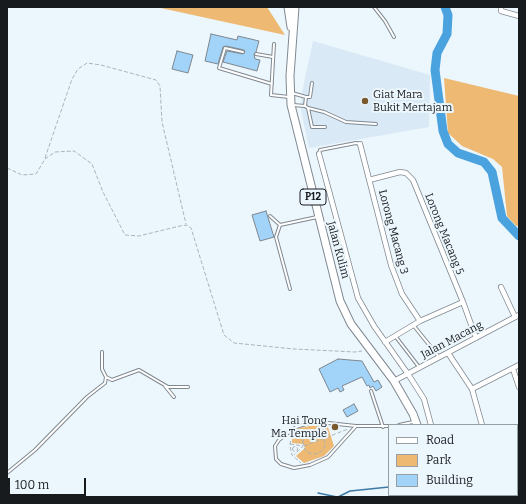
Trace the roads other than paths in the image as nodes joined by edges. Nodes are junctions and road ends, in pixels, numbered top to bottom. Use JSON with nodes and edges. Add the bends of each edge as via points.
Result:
{"nodes":[{"id":1,"x":288,"y":7,"type":"edge"},
{"id":2,"x":294,"y":7,"type":"edge"},
{"id":3,"x":374,"y":7,"type":"edge"},
{"id":4,"x":501,"y":7,"type":"edge"},
{"id":5,"x":519,"y":16,"type":"edge"},
{"id":6,"x":293,"y":37,"type":"junction"},
{"id":7,"x":394,"y":37,"type":"dead end"},
{"id":8,"x":274,"y":44,"type":"dead end"},
{"id":9,"x":243,"y":52,"type":"dead end"},
{"id":10,"x":256,"y":54,"type":"dead end"},
{"id":11,"x":273,"y":57,"type":"junction"},
{"id":12,"x":312,"y":83,"type":"dead end"},
{"id":13,"x":272,"y":84,"type":"junction"},
{"id":14,"x":290,"y":95,"type":"junction"},
{"id":15,"x":306,"y":97,"type":"junction"},
{"id":16,"x":291,"y":105,"type":"junction"},
{"id":17,"x":305,"y":106,"type":"junction"},
{"id":18,"x":308,"y":108,"type":"junction"},
{"id":19,"x":376,"y":124,"type":"dead end"},
{"id":20,"x":324,"y":127,"type":"dead end"},
{"id":21,"x":360,"y":144,"type":"joint"},
{"id":22,"x":319,"y":154,"type":"joint"},
{"id":23,"x":370,"y":180,"type":"junction"},
{"id":24,"x":270,"y":216,"type":"dead end"},
{"id":25,"x":318,"y":217,"type":"junction"},
{"id":26,"x":280,"y":225,"type":"junction"},
{"id":27,"x":501,"y":288,"type":"dead end"},
{"id":28,"x":290,"y":289,"type":"dead end"},
{"id":29,"x":463,"y":302,"type":"junction"},
{"id":30,"x":517,"y":316,"type":"edge"},
{"id":31,"x":420,"y":320,"type":"junction"},
{"id":32,"x":413,"y":325,"type":"junction"},
{"id":33,"x":396,"y":336,"type":"junction"},
{"id":34,"x":476,"y":338,"type":"junction"},
{"id":35,"x":385,"y":342,"type":"junction"},
{"id":36,"x":102,"y":352,"type":"dead end"},
{"id":37,"x":448,"y":352,"type":"junction"},
{"id":38,"x":439,"y":357,"type":"junction"},
{"id":39,"x":519,"y":366,"type":"edge"},
{"id":40,"x":420,"y":368,"type":"junction"},
{"id":41,"x":513,"y":369,"type":"junction"},
{"id":42,"x":408,"y":374,"type":"junction"},
{"id":43,"x":106,"y":377,"type":"junction"},
{"id":44,"x":394,"y":381,"type":"junction"},
{"id":45,"x":163,"y":384,"type":"junction"},
{"id":46,"x":188,"y":387,"type":"dead end"},
{"id":47,"x":519,"y":387,"type":"edge"},
{"id":48,"x":472,"y":389,"type":"junction"},
{"id":49,"x":371,"y":391,"type":"dead end"},
{"id":50,"x":174,"y":397,"type":"dead end"},
{"id":51,"x":416,"y":423,"type":"edge"},
{"id":52,"x":431,"y":424,"type":"edge"},
{"id":53,"x":482,"y":424,"type":"edge"},
{"id":54,"x":356,"y":426,"type":"junction"},
{"id":55,"x":388,"y":426,"type":"edge"},
{"id":56,"x":383,"y":427,"type":"junction"},
{"id":57,"x":7,"y":473,"type":"edge"}],
"edges":[{"from":1,"to":6,"type":"main road"},
{"from":2,"to":6,"type":"main road"},
{"from":3,"to":7,"type":"lane"},
{"from":4,"to":5,"type":"street","via":[[501,11]]},
{"from":6,"to":14,"type":"main road","name":"Jalan Kulim","number":"P12"},
{"from":8,"to":11,"type":"lane"},
{"from":9,"to":13,"type":"lane","via":[[225,48],[219,68]]},
{"from":10,"to":11,"type":"lane"},
{"from":11,"to":13,"type":"lane"},
{"from":12,"to":15,"type":"lane","via":[[310,97]]},
{"from":13,"to":14,"type":"lane","via":[[271,95]]},
{"from":14,"to":15,"type":"lane"},
{"from":14,"to":16,"type":"main road","name":"Jalan Kulim","number":"P12"},
{"from":15,"to":17,"type":"lane"},
{"from":16,"to":17,"type":"lane"},
{"from":16,"to":25,"type":"main road","name":"Jalan Kulim","number":"P12"},
{"from":17,"to":18,"type":"lane"},
{"from":18,"to":19,"type":"lane","via":[[346,122]]},
{"from":18,"to":20,"type":"lane","via":[[312,127]]},
{"from":21,"to":22,"type":"lane","via":[[356,142],[320,150]]},
{"from":21,"to":23,"type":"street","name":"Lorong Macang 3"},
{"from":22,"to":35,"type":"street","name":"Jalan Kulim","via":[[358,298]]},
{"from":23,"to":29,"type":"street","name":"Lorong Macang 5","via":[[400,172],[406,173],[413,180]]},
{"from":23,"to":31,"type":"street","name":"Lorong Macang 3","via":[[391,264],[402,294]]},
{"from":24,"to":26,"type":"lane"},
{"from":25,"to":26,"type":"lane"},
{"from":25,"to":44,"type":"main road","name":"Jalan Kulim","number":"P12","via":[[340,301],[351,324]]},
{"from":26,"to":28,"type":"lane","via":[[276,237]]},
{"from":27,"to":30,"type":"street"},
{"from":29,"to":31,"type":"street"},
{"from":29,"to":34,"type":"street","name":"Lorong Macang 5"},
{"from":30,"to":34,"type":"street","name":"Jalan Macang"},
{"from":31,"to":32,"type":"street"},
{"from":32,"to":33,"type":"street"},
{"from":32,"to":38,"type":"lane"},
{"from":33,"to":35,"type":"street"},
{"from":33,"to":40,"type":"lane"},
{"from":34,"to":37,"type":"street","name":"Jalan Macang"},
{"from":35,"to":42,"type":"street","name":"Jalan Kulim"},
{"from":36,"to":43,"type":"lane","via":[[102,369]]},
{"from":37,"to":38,"type":"street","name":"Jalan Macang"},
{"from":37,"to":48,"type":"street"},
{"from":38,"to":40,"type":"street","name":"Jalan Macang"},
{"from":39,"to":41,"type":"street"},
{"from":40,"to":42,"type":"street","name":"Jalan Macang"},
{"from":41,"to":47,"type":"street"},
{"from":41,"to":48,"type":"street"},
{"from":42,"to":44,"type":"street","name":"Jalan Macang"},
{"from":42,"to":52,"type":"street","name":"Jalan Kulim","via":[[424,400]]},
{"from":43,"to":45,"type":"lane","via":[[112,380],[138,370]]},
{"from":43,"to":57,"type":"lane","via":[[105,383]]},
{"from":44,"to":51,"type":"main road","name":"Jalan Kulim","number":"P12"},
{"from":45,"to":46,"type":"lane","via":[[168,387]]},
{"from":45,"to":50,"type":"lane"},
{"from":48,"to":53,"type":"street"},
{"from":49,"to":56,"type":"lane"},
{"from":54,"to":54,"type":"lane","via":[[328,457],[294,468],[287,467],[276,459],[275,446],[293,429],[309,423],[328,422]]},
{"from":54,"to":56,"type":"lane"},
{"from":55,"to":56,"type":"lane"}]}
